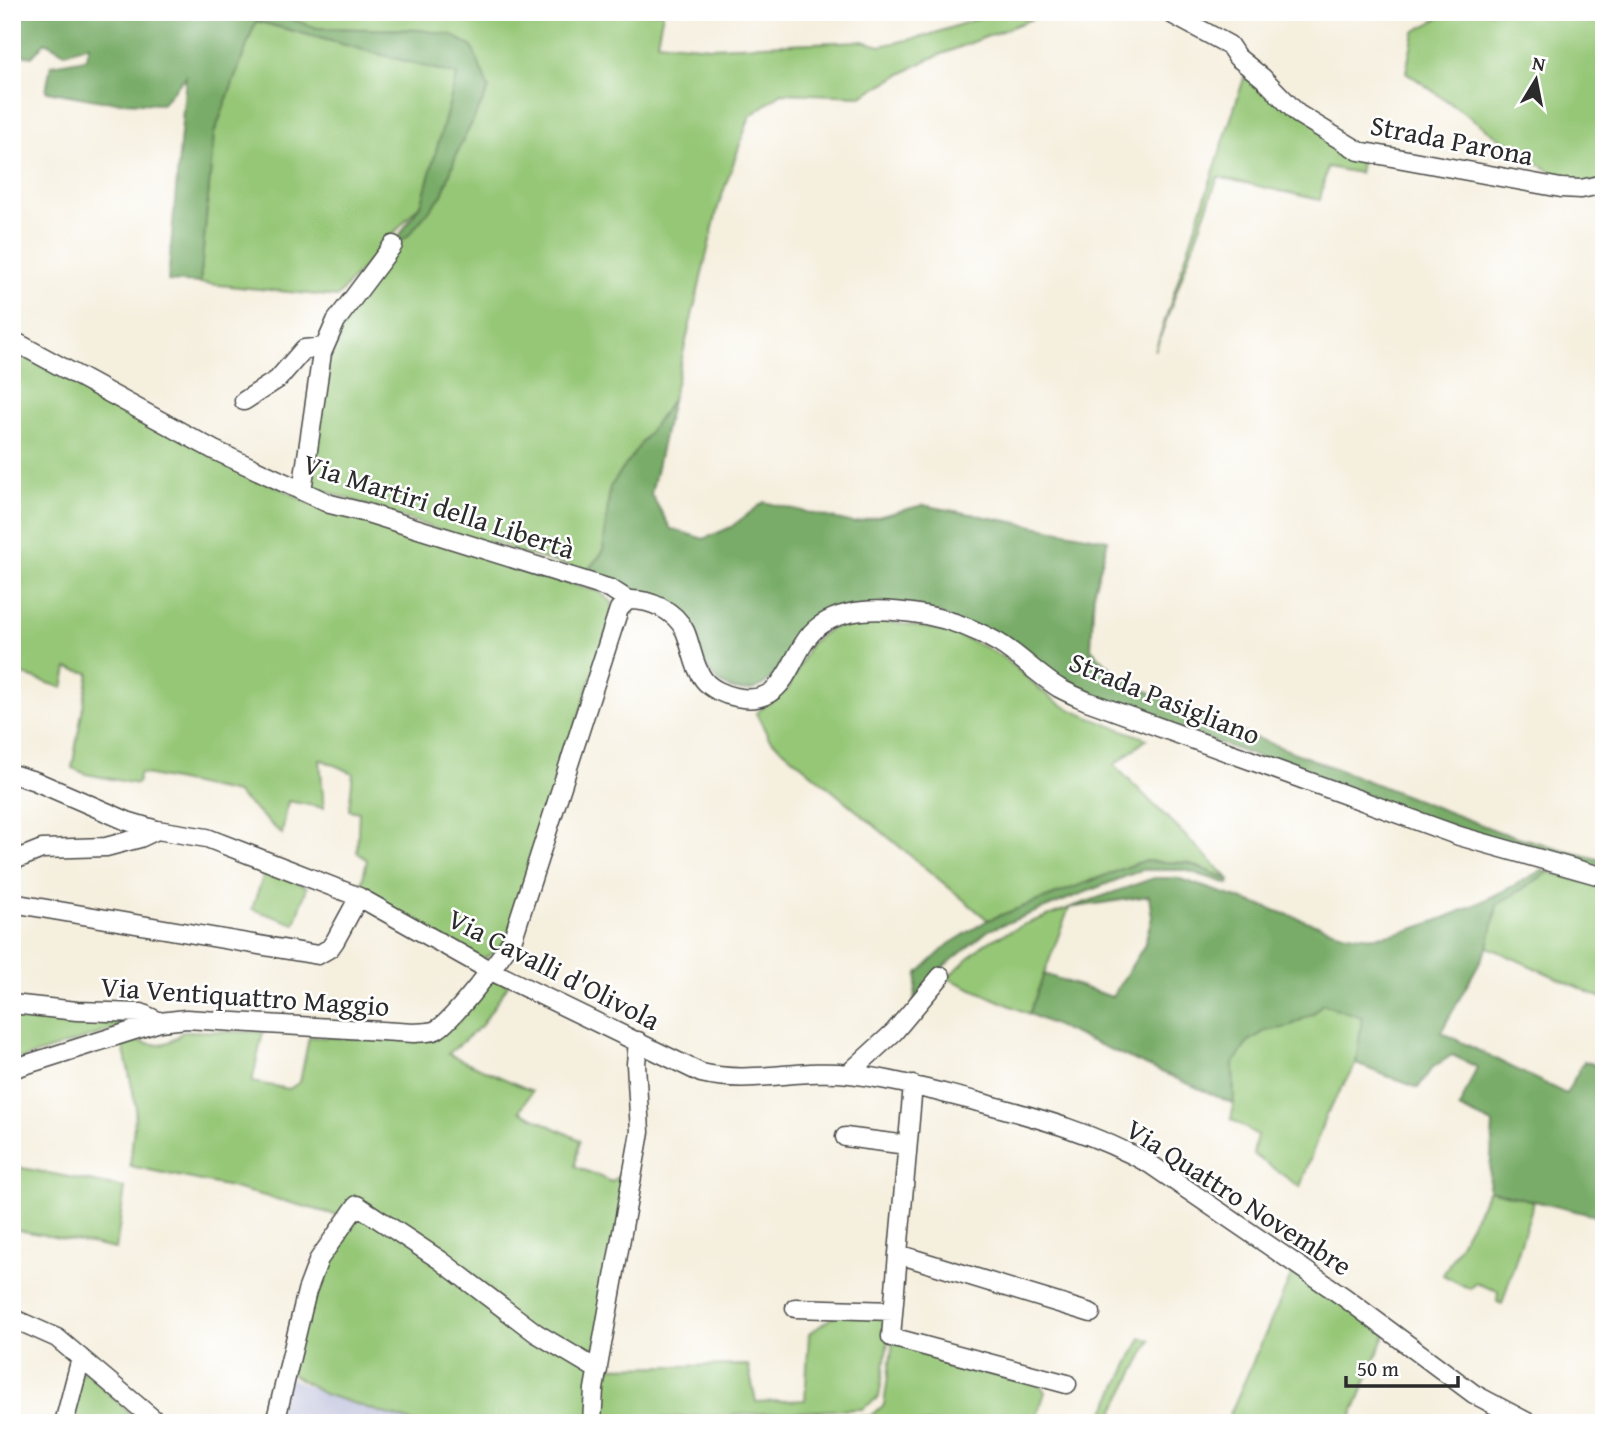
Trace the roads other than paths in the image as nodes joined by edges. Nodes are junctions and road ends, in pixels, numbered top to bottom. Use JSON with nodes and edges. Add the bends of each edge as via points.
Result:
{"nodes":[{"id":1,"x":1168,"y":12,"type":"edge"},
{"id":2,"x":1604,"y":184,"type":"edge"},
{"id":3,"x":393,"y":245,"type":"dead end"},
{"id":4,"x":12,"y":340,"type":"edge"},
{"id":5,"x":324,"y":347,"type":"junction"},
{"id":6,"x":244,"y":401,"type":"dead end"},
{"id":7,"x":302,"y":491,"type":"junction"},
{"id":8,"x":628,"y":600,"type":"junction"},
{"id":9,"x":12,"y":774,"type":"edge"},
{"id":10,"x":157,"y":830,"type":"junction"},
{"id":11,"x":12,"y":861,"type":"edge"},
{"id":12,"x":1604,"y":877,"type":"edge"},
{"id":13,"x":359,"y":897,"type":"junction"},
{"id":14,"x":12,"y":903,"type":"edge"},
{"id":15,"x":489,"y":970,"type":"junction"},
{"id":16,"x":941,"y":976,"type":"dead end"},
{"id":17,"x":12,"y":1004,"type":"edge"},
{"id":18,"x":160,"y":1022,"type":"junction"},
{"id":19,"x":638,"y":1041,"type":"junction"},
{"id":20,"x":12,"y":1069,"type":"edge"},
{"id":21,"x":848,"y":1074,"type":"junction"},
{"id":22,"x":912,"y":1085,"type":"junction"},
{"id":23,"x":845,"y":1137,"type":"dead end"},
{"id":24,"x":907,"y":1145,"type":"junction"},
{"id":25,"x":898,"y":1254,"type":"junction"},
{"id":26,"x":795,"y":1308,"type":"dead end"},
{"id":27,"x":893,"y":1311,"type":"junction"},
{"id":28,"x":1091,"y":1313,"type":"dead end"},
{"id":29,"x":12,"y":1318,"type":"edge"},
{"id":30,"x":81,"y":1358,"type":"junction"},
{"id":31,"x":598,"y":1370,"type":"junction"},
{"id":32,"x":1067,"y":1384,"type":"dead end"},
{"id":33,"x":64,"y":1423,"type":"edge"},
{"id":34,"x":158,"y":1423,"type":"edge"},
{"id":35,"x":275,"y":1423,"type":"edge"},
{"id":36,"x":592,"y":1423,"type":"edge"},
{"id":37,"x":1529,"y":1423,"type":"edge"}],
"edges":[{"from":1,"to":2,"type":"street","name":"Strada Parona","via":[[1229,45],[1298,114],[1359,151],[1561,188],[1581,190]]},
{"from":3,"to":5,"type":"street","via":[[336,321]]},
{"from":4,"to":7,"type":"street","name":"Via Martiri della Libertà","via":[[214,450]]},
{"from":5,"to":6,"type":"street","via":[[304,349],[278,379]]},
{"from":5,"to":7,"type":"street"},
{"from":7,"to":8,"type":"street","name":"Via Martiri della Libertà","via":[[330,504],[611,590]]},
{"from":8,"to":12,"type":"street","name":"Strada Pasigliano","via":[[643,600],[672,614],[684,629],[704,681],[738,698],[754,698],[783,682],[815,629],[833,617],[904,612],[952,622],[1000,644],[1059,688],[1087,701],[1460,836]]},
{"from":8,"to":15,"type":"street","via":[[619,609],[517,927],[503,956]]},
{"from":9,"to":10,"type":"street","name":"Via Cavalli d'Olivola"},
{"from":10,"to":11,"type":"street","via":[[106,847],[42,849]]},
{"from":10,"to":13,"type":"street","name":"Via Cavalli d'Olivola","via":[[207,838]]},
{"from":13,"to":14,"type":"street","via":[[335,941],[318,955]]},
{"from":13,"to":15,"type":"street","name":"Via Cavalli d'Olivola"},
{"from":15,"to":18,"type":"street","name":"Via Ventiquattro Maggio","via":[[435,1031],[186,1019]]},
{"from":15,"to":19,"type":"street","name":"Via Cavalli d'Olivola"},
{"from":16,"to":21,"type":"street","via":[[894,1032]]},
{"from":17,"to":18,"type":"street","name":"Via Ventiquattro Maggio","via":[[141,1013]]},
{"from":18,"to":20,"type":"street"},
{"from":19,"to":21,"type":"street","name":"Via Cavalli d'Olivola","via":[[715,1076]]},
{"from":19,"to":31,"type":"street","via":[[640,1132]]},
{"from":21,"to":22,"type":"street","name":"Via Quattro Novembre"},
{"from":22,"to":24,"type":"street"},
{"from":22,"to":37,"type":"street","name":"Via Quattro Novembre","via":[[1062,1124],[1139,1158],[1344,1297],[1474,1394]]},
{"from":23,"to":24,"type":"street"},
{"from":24,"to":25,"type":"street"},
{"from":25,"to":27,"type":"street"},
{"from":25,"to":28,"type":"street"},
{"from":26,"to":27,"type":"street"},
{"from":27,"to":32,"type":"street","via":[[891,1337]]},
{"from":29,"to":30,"type":"street","via":[[57,1338]]},
{"from":30,"to":33,"type":"street"},
{"from":30,"to":34,"type":"street"},
{"from":31,"to":35,"type":"street","via":[[536,1333],[440,1260],[357,1205],[319,1259]]},
{"from":31,"to":36,"type":"street"}]}
